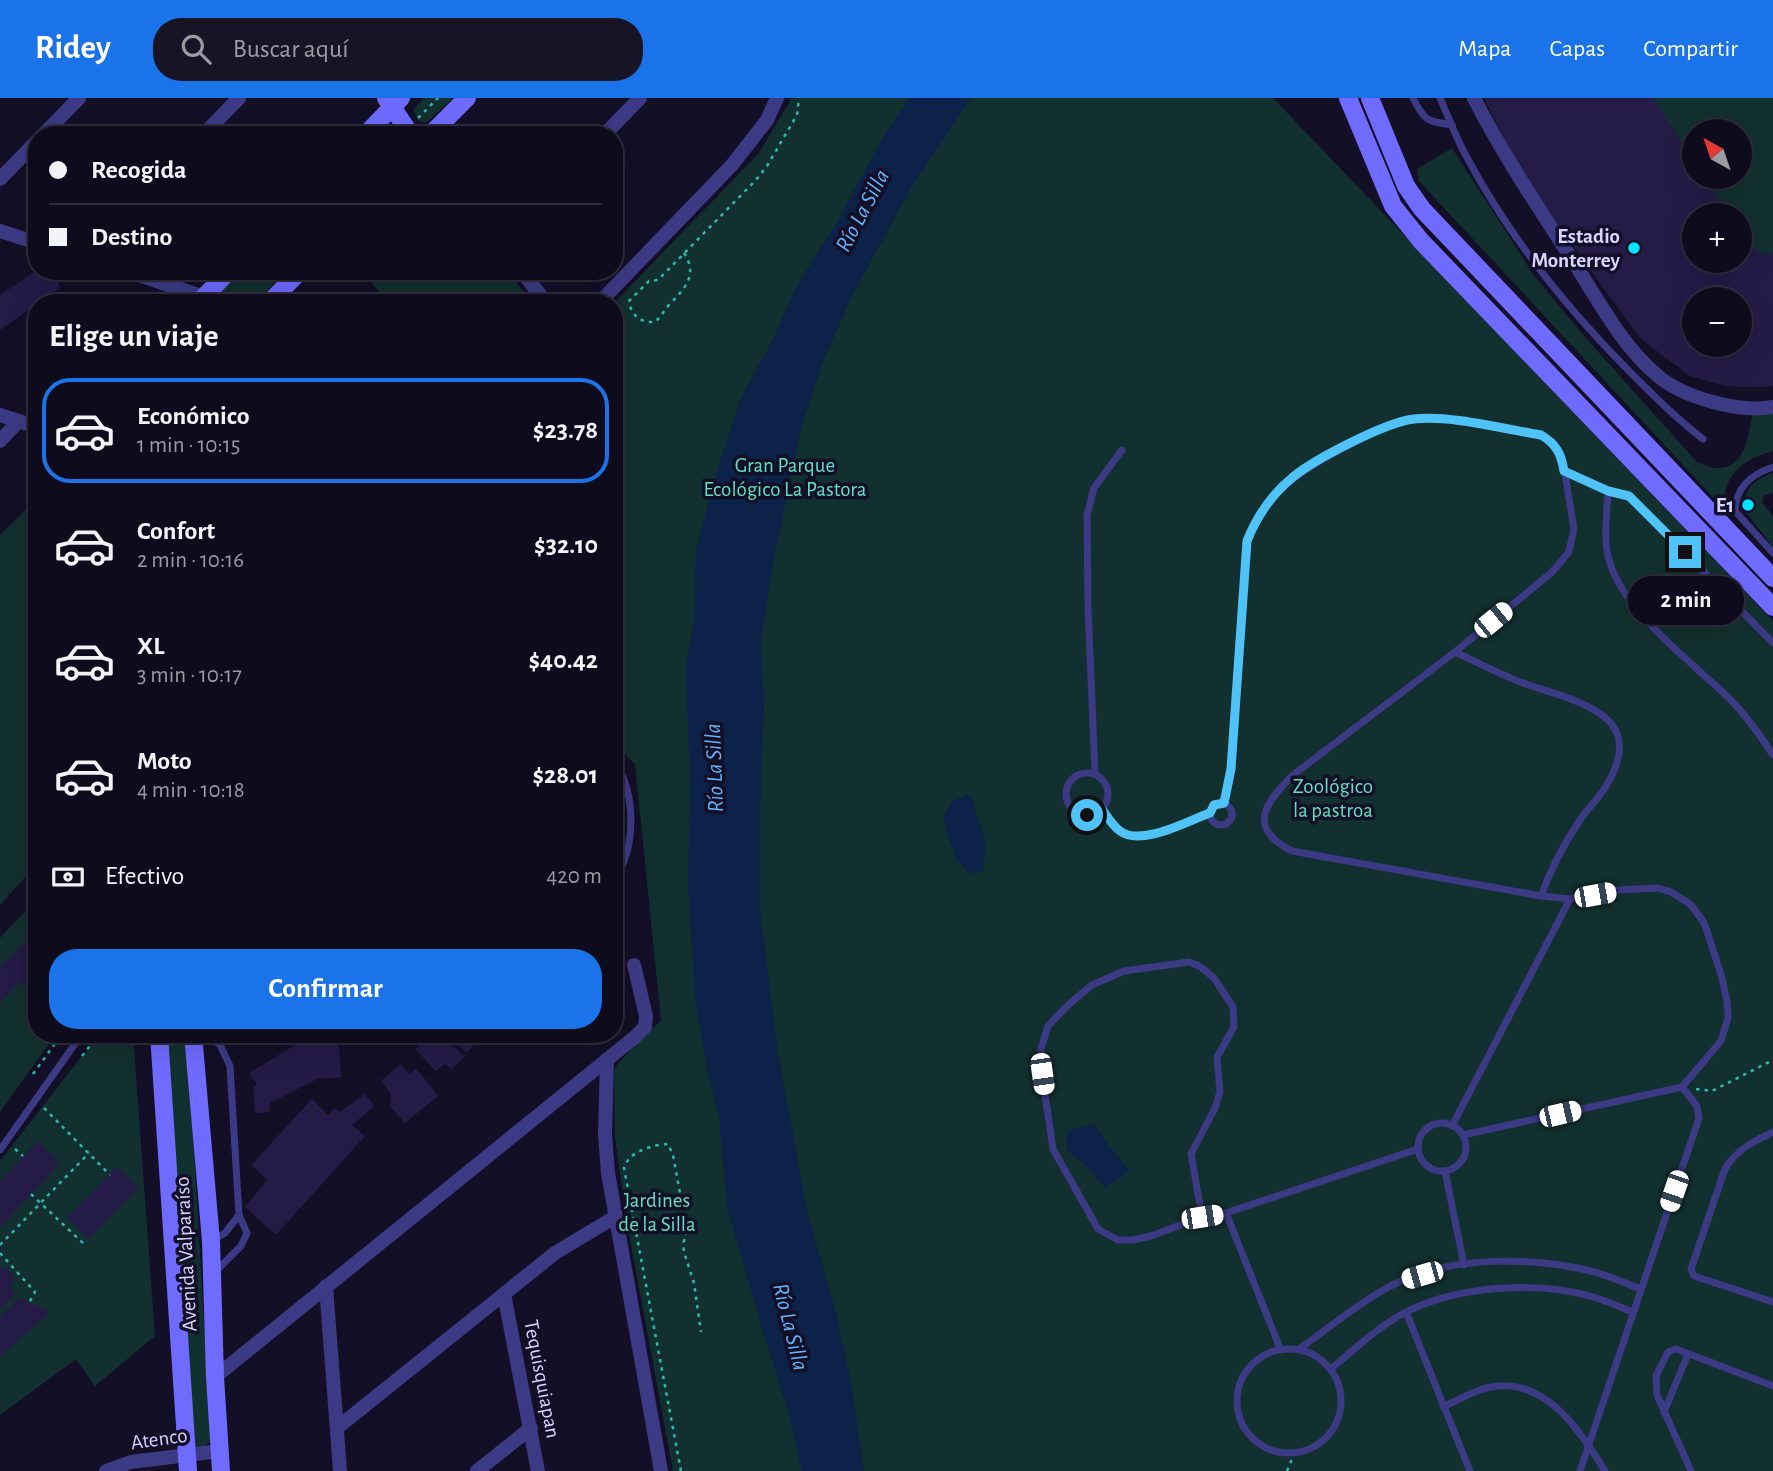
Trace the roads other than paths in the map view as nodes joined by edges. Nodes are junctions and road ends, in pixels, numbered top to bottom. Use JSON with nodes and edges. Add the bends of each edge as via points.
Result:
{"nodes":[{"id":1,"x":79,"y":98,"type":"edge"},
{"id":2,"x":239,"y":98,"type":"edge"},
{"id":3,"x":467,"y":98,"type":"edge"},
{"id":4,"x":640,"y":98,"type":"edge"},
{"id":5,"x":777,"y":98,"type":"edge"},
{"id":6,"x":1348,"y":98,"type":"edge"},
{"id":7,"x":1370,"y":98,"type":"edge"},
{"id":8,"x":1413,"y":98,"type":"edge"},
{"id":9,"x":1440,"y":98,"type":"edge"},
{"id":10,"x":1474,"y":98,"type":"edge"},
{"id":11,"x":393,"y":101,"type":"edge"},
{"id":12,"x":1452,"y":125,"type":"junction"},
{"id":13,"x":52,"y":126,"type":"edge"},
{"id":14,"x":212,"y":126,"type":"edge"},
{"id":15,"x":372,"y":126,"type":"edge"},
{"id":16,"x":414,"y":126,"type":"edge"},
{"id":17,"x":439,"y":126,"type":"edge"},
{"id":18,"x":613,"y":126,"type":"edge"},
{"id":19,"x":28,"y":150,"type":"edge"},
{"id":20,"x":0,"y":179,"type":"edge"},
{"id":21,"x":0,"y":231,"type":"edge"},
{"id":22,"x":28,"y":240,"type":"edge"},
{"id":23,"x":623,"y":278,"type":"edge"},
{"id":24,"x":150,"y":280,"type":"edge"},
{"id":25,"x":220,"y":280,"type":"edge"},
{"id":26,"x":291,"y":280,"type":"edge"},
{"id":27,"x":528,"y":280,"type":"edge"},
{"id":28,"x":621,"y":280,"type":"edge"},
{"id":29,"x":186,"y":294,"type":"edge"},
{"id":30,"x":207,"y":294,"type":"edge"},
{"id":31,"x":278,"y":294,"type":"edge"},
{"id":32,"x":540,"y":294,"type":"edge"},
{"id":33,"x":608,"y":294,"type":"edge"},
{"id":34,"x":1773,"y":407,"type":"edge"},
{"id":35,"x":0,"y":415,"type":"edge"},
{"id":36,"x":19,"y":421,"type":"junction"},
{"id":37,"x":28,"y":424,"type":"edge"},
{"id":38,"x":1703,"y":439,"type":"dead end"},
{"id":39,"x":0,"y":441,"type":"edge"},
{"id":40,"x":1122,"y":450,"type":"dead end"},
{"id":41,"x":1773,"y":467,"type":"edge"},
{"id":42,"x":1564,"y":471,"type":"junction"},
{"id":43,"x":1608,"y":491,"type":"junction"},
{"id":44,"x":1773,"y":554,"type":"edge"},
{"id":45,"x":1773,"y":578,"type":"edge"},
{"id":46,"x":1773,"y":607,"type":"edge"},
{"id":47,"x":1773,"y":643,"type":"edge"},
{"id":48,"x":1455,"y":652,"type":"junction"},
{"id":49,"x":1773,"y":755,"type":"edge"},
{"id":50,"x":1095,"y":774,"type":"junction"},
{"id":51,"x":623,"y":776,"type":"edge"},
{"id":52,"x":1224,"y":803,"type":"junction"},
{"id":53,"x":1102,"y":809,"type":"junction"},
{"id":54,"x":1210,"y":813,"type":"junction"},
{"id":55,"x":623,"y":864,"type":"edge"},
{"id":56,"x":1541,"y":896,"type":"junction"},
{"id":57,"x":1570,"y":899,"type":"junction"},
{"id":58,"x":634,"y":965,"type":"dead end"},
{"id":59,"x":76,"y":1043,"type":"edge"},
{"id":60,"x":160,"y":1043,"type":"edge"},
{"id":61,"x":194,"y":1043,"type":"edge"},
{"id":62,"x":218,"y":1043,"type":"edge"},
{"id":63,"x":607,"y":1059,"type":"junction"},
{"id":64,"x":1682,"y":1087,"type":"junction"},
{"id":65,"x":1452,"y":1126,"type":"junction"},
{"id":66,"x":1773,"y":1132,"type":"edge"},
{"id":67,"x":1463,"y":1135,"type":"junction"},
{"id":68,"x":1418,"y":1149,"type":"junction"},
{"id":69,"x":0,"y":1150,"type":"edge"},
{"id":70,"x":1445,"y":1171,"type":"junction"},
{"id":71,"x":1226,"y":1213,"type":"junction"},
{"id":72,"x":239,"y":1215,"type":"junction"},
{"id":73,"x":615,"y":1217,"type":"junction"},
{"id":74,"x":1202,"y":1217,"type":"junction"},
{"id":75,"x":211,"y":1241,"type":"junction"},
{"id":76,"x":1464,"y":1265,"type":"junction"},
{"id":77,"x":213,"y":1274,"type":"junction"},
{"id":78,"x":326,"y":1286,"type":"junction"},
{"id":79,"x":1641,"y":1290,"type":"junction"},
{"id":80,"x":504,"y":1294,"type":"junction"},
{"id":81,"x":1773,"y":1302,"type":"edge"},
{"id":82,"x":1406,"y":1312,"type":"junction"},
{"id":83,"x":1633,"y":1312,"type":"junction"},
{"id":84,"x":1280,"y":1348,"type":"junction"},
{"id":85,"x":1299,"y":1349,"type":"junction"},
{"id":86,"x":1688,"y":1354,"type":"junction"},
{"id":87,"x":1332,"y":1368,"type":"junction"},
{"id":88,"x":215,"y":1377,"type":"junction"},
{"id":89,"x":1773,"y":1386,"type":"edge"},
{"id":90,"x":1443,"y":1407,"type":"junction"},
{"id":91,"x":1664,"y":1412,"type":"junction"},
{"id":92,"x":338,"y":1428,"type":"junction"},
{"id":93,"x":531,"y":1428,"type":"junction"},
{"id":94,"x":1589,"y":1445,"type":"junction"},
{"id":95,"x":220,"y":1451,"type":"junction"},
{"id":96,"x":187,"y":1463,"type":"edge"},
{"id":97,"x":106,"y":1471,"type":"edge"},
{"id":98,"x":221,"y":1471,"type":"edge"},
{"id":99,"x":340,"y":1471,"type":"edge"},
{"id":100,"x":477,"y":1471,"type":"edge"},
{"id":101,"x":538,"y":1471,"type":"edge"},
{"id":102,"x":661,"y":1471,"type":"edge"},
{"id":103,"x":1470,"y":1471,"type":"edge"},
{"id":104,"x":1580,"y":1471,"type":"edge"},
{"id":105,"x":1605,"y":1471,"type":"edge"},
{"id":106,"x":1691,"y":1471,"type":"edge"}],
"edges":[{"from":1,"to":13,"type":"street"},
{"from":2,"to":14,"type":"street"},
{"from":3,"to":17,"type":"street"},
{"from":4,"to":18,"type":"street"},
{"from":5,"to":23,"type":"street","via":[[767,120],[732,165]]},
{"from":6,"to":46,"type":"street","via":[[1401,218]]},
{"from":7,"to":45,"type":"street","via":[[1406,186],[1422,209]]},
{"from":8,"to":12,"type":"lane","via":[[1427,121]]},
{"from":9,"to":12,"type":"lane"},
{"from":10,"to":34,"type":"street","via":[[1524,186],[1631,350],[1660,378],[1709,403],[1760,410]]},
{"from":11,"to":15,"type":"street"},
{"from":11,"to":16,"type":"street"},
{"from":12,"to":38,"type":"lane","via":[[1505,221],[1561,296],[1613,355]]},
{"from":19,"to":20,"type":"street"},
{"from":21,"to":22,"type":"street"},
{"from":24,"to":29,"type":"street"},
{"from":25,"to":30,"type":"street"},
{"from":26,"to":31,"type":"street"},
{"from":27,"to":32,"type":"street"},
{"from":28,"to":33,"type":"street"},
{"from":35,"to":36,"type":"street"},
{"from":36,"to":37,"type":"street"},
{"from":36,"to":39,"type":"street"},
{"from":40,"to":50,"type":"lane","via":[[1094,488],[1087,515]]},
{"from":41,"to":44,"type":"lane","via":[[1757,472],[1740,489],[1735,510]]},
{"from":42,"to":43,"type":"lane"},
{"from":42,"to":48,"type":"lane","via":[[1574,529],[1569,552],[1551,573]]},
{"from":42,"to":52,"type":"lane","via":[[1562,456],[1553,442],[1541,435],[1413,419],[1380,428],[1294,476],[1267,504],[1247,541],[1231,769]]},
{"from":43,"to":47,"type":"lane","via":[[1634,500]]},
{"from":43,"to":49,"type":"lane","via":[[1609,560],[1625,595],[1732,701]]},
{"from":48,"to":56,"type":"lane","via":[[1519,682],[1593,707],[1619,736],[1621,753],[1606,785],[1552,866]]},
{"from":48,"to":56,"type":"lane","via":[[1293,775],[1273,795],[1263,820],[1279,845],[1292,851]]},
{"from":50,"to":53,"type":"lane","via":[[1107,785]]},
{"from":50,"to":53,"type":"lane","via":[[1072,778],[1065,794],[1079,814]]},
{"from":51,"to":55,"type":"lane","via":[[630,821]]},
{"from":52,"to":54,"type":"lane","via":[[1214,805]]},
{"from":52,"to":54,"type":"lane","via":[[1233,812],[1228,824],[1215,824]]},
{"from":53,"to":54,"type":"lane","via":[[1121,832],[1134,837],[1150,836]]},
{"from":56,"to":57,"type":"lane"},
{"from":57,"to":64,"type":"lane","via":[[1658,888],[1690,904],[1703,921],[1722,978],[1728,1018],[1721,1041]]},
{"from":57,"to":65,"type":"lane"},
{"from":58,"to":63,"type":"street","via":[[645,1027]]},
{"from":59,"to":69,"type":"lane"},
{"from":60,"to":96,"type":"street","name":"Avenida Valparaíso"},
{"from":61,"to":75,"type":"street","name":"Avenida Valparaíso"},
{"from":62,"to":72,"type":"lane","via":[[230,1066]]},
{"from":63,"to":73,"type":"street","via":[[604,1135]]},
{"from":63,"to":78,"type":"street"},
{"from":64,"to":67,"type":"lane"},
{"from":64,"to":79,"type":"lane","via":[[1697,1106],[1699,1118]]},
{"from":65,"to":67,"type":"lane"},
{"from":65,"to":68,"type":"lane","via":[[1433,1125],[1419,1139]]},
{"from":66,"to":81,"type":"lane","via":[[1731,1159],[1690,1269],[1694,1276]]},
{"from":67,"to":70,"type":"lane","via":[[1463,1158]]},
{"from":68,"to":70,"type":"lane","via":[[1426,1166]]},
{"from":68,"to":71,"type":"lane"},
{"from":70,"to":76,"type":"lane"},
{"from":71,"to":74,"type":"lane"},
{"from":71,"to":84,"type":"lane"},
{"from":72,"to":75,"type":"lane","via":[[225,1233]]},
{"from":72,"to":77,"type":"lane","via":[[245,1238]]},
{"from":73,"to":80,"type":"street","via":[[555,1253]]},
{"from":73,"to":102,"type":"street"},
{"from":74,"to":74,"type":"lane","via":[[1133,1240],[1109,1236],[1098,1229],[1053,1149],[1042,1074],[1041,1049],[1048,1026],[1092,985],[1124,971],[1189,962],[1214,978],[1233,1007],[1234,1027],[1217,1057],[1220,1092],[1191,1154]]},
{"from":75,"to":77,"type":"street","name":"Avenida Valparaíso"},
{"from":76,"to":79,"type":"lane","via":[[1534,1262],[1592,1271]]},
{"from":76,"to":85,"type":"lane","via":[[1403,1280]]},
{"from":77,"to":88,"type":"street","name":"Avenida Valparaíso"},
{"from":78,"to":88,"type":"street"},
{"from":78,"to":92,"type":"street"},
{"from":79,"to":83,"type":"lane"},
{"from":80,"to":92,"type":"street"},
{"from":80,"to":93,"type":"street","name":"Tequisquiapan"},
{"from":82,"to":83,"type":"lane","via":[[1477,1290],[1533,1288],[1592,1297]]},
{"from":82,"to":87,"type":"lane"},
{"from":82,"to":90,"type":"lane"},
{"from":83,"to":94,"type":"lane"},
{"from":84,"to":85,"type":"lane"},
{"from":84,"to":87,"type":"lane","via":[[1253,1364],[1237,1393],[1243,1429],[1273,1452],[1294,1454],[1312,1449],[1330,1434],[1339,1419],[1341,1399]]},
{"from":85,"to":87,"type":"lane"},
{"from":86,"to":89,"type":"lane"},
{"from":86,"to":91,"type":"lane"},
{"from":86,"to":91,"type":"lane","via":[[1676,1349],[1668,1352],[1656,1376]]},
{"from":88,"to":95,"type":"street","name":"Avenida Valparaíso"},
{"from":90,"to":94,"type":"lane","via":[[1481,1389],[1502,1385],[1532,1391],[1558,1409]]},
{"from":90,"to":103,"type":"lane"},
{"from":91,"to":106,"type":"lane"},
{"from":92,"to":99,"type":"street"},
{"from":93,"to":100,"type":"street"},
{"from":93,"to":101,"type":"street","name":"Tequisquiapan"},
{"from":94,"to":104,"type":"lane"},
{"from":94,"to":105,"type":"lane"},
{"from":95,"to":96,"type":"street","name":"Atenco"},
{"from":95,"to":98,"type":"street","name":"Avenida Valparaíso"},
{"from":96,"to":97,"type":"street","name":"Atenco","via":[[131,1462]]}]}
